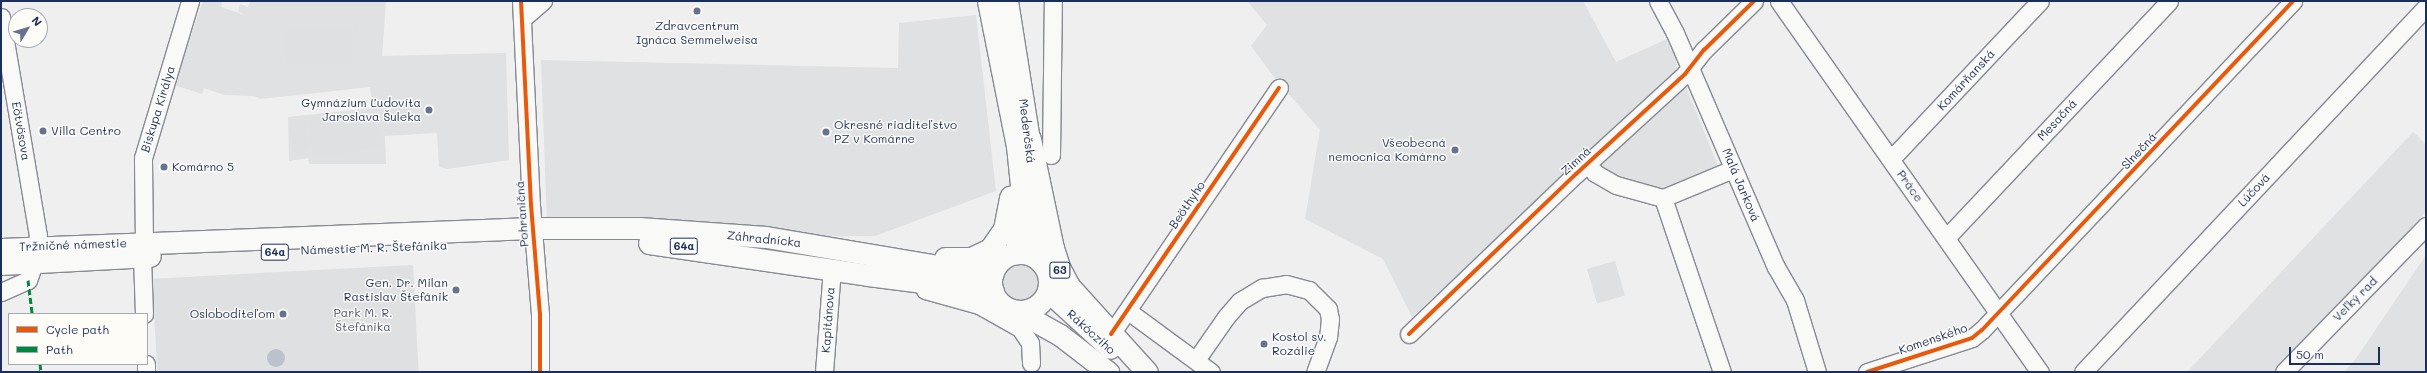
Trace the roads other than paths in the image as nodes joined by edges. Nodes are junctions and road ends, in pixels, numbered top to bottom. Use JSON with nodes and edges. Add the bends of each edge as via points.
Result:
{"nodes":[{"id":1,"x":190,"y":1,"type":"edge"},
{"id":2,"x":521,"y":1,"type":"edge"},
{"id":3,"x":543,"y":1,"type":"edge"},
{"id":4,"x":988,"y":1,"type":"edge"},
{"id":5,"x":1007,"y":1,"type":"edge"},
{"id":6,"x":1053,"y":1,"type":"edge"},
{"id":7,"x":1658,"y":1,"type":"edge"},
{"id":8,"x":1754,"y":1,"type":"edge"},
{"id":9,"x":1780,"y":1,"type":"edge"},
{"id":10,"x":2040,"y":1,"type":"edge"},
{"id":11,"x":2169,"y":1,"type":"edge"},
{"id":12,"x":2293,"y":1,"type":"edge"},
{"id":13,"x":2426,"y":7,"type":"edge"},
{"id":14,"x":1,"y":17,"type":"edge"},
{"id":15,"x":522,"y":19,"type":"junction"},
{"id":16,"x":1690,"y":67,"type":"junction"},
{"id":17,"x":1279,"y":88,"type":"dead end"},
{"id":18,"x":1009,"y":117,"type":"junction"},
{"id":19,"x":1030,"y":139,"type":"junction"},
{"id":20,"x":1051,"y":155,"type":"dead end"},
{"id":21,"x":1891,"y":159,"type":"junction"},
{"id":22,"x":1587,"y":164,"type":"junction"},
{"id":23,"x":1733,"y":169,"type":"junction"},
{"id":24,"x":1663,"y":198,"type":"junction"},
{"id":25,"x":2426,"y":226,"type":"edge"},
{"id":26,"x":533,"y":235,"type":"junction"},
{"id":27,"x":1946,"y":238,"type":"junction"},
{"id":28,"x":1,"y":249,"type":"edge"},
{"id":29,"x":143,"y":250,"type":"junction"},
{"id":30,"x":877,"y":254,"type":"junction"},
{"id":31,"x":1016,"y":254,"type":"junction"},
{"id":32,"x":1041,"y":262,"type":"junction"},
{"id":33,"x":33,"y":263,"type":"junction"},
{"id":34,"x":1,"y":264,"type":"edge"},
{"id":35,"x":832,"y":269,"type":"junction"},
{"id":36,"x":868,"y":275,"type":"junction"},
{"id":37,"x":993,"y":282,"type":"junction"},
{"id":38,"x":1048,"y":291,"type":"junction"},
{"id":39,"x":1,"y":292,"type":"edge"},
{"id":40,"x":1128,"y":310,"type":"junction"},
{"id":41,"x":1017,"y":311,"type":"junction"},
{"id":42,"x":144,"y":313,"type":"edge"},
{"id":43,"x":1999,"y":314,"type":"junction"},
{"id":44,"x":1037,"y":323,"type":"junction"},
{"id":45,"x":1110,"y":334,"type":"junction"},
{"id":46,"x":1409,"y":334,"type":"dead end"},
{"id":47,"x":1196,"y":360,"type":"junction"},
{"id":48,"x":1030,"y":368,"type":"edge"},
{"id":49,"x":1887,"y":369,"type":"edge"},
{"id":50,"x":540,"y":372,"type":"edge"},
{"id":51,"x":824,"y":372,"type":"edge"},
{"id":52,"x":1108,"y":372,"type":"edge"},
{"id":53,"x":1135,"y":372,"type":"edge"},
{"id":54,"x":1147,"y":372,"type":"edge"},
{"id":55,"x":1211,"y":372,"type":"edge"},
{"id":56,"x":1315,"y":372,"type":"edge"},
{"id":57,"x":1722,"y":372,"type":"edge"},
{"id":58,"x":1816,"y":372,"type":"edge"},
{"id":59,"x":1867,"y":372,"type":"edge"},
{"id":60,"x":2040,"y":372,"type":"edge"},
{"id":61,"x":2083,"y":372,"type":"edge"},
{"id":62,"x":2284,"y":372,"type":"edge"}],
"edges":[{"from":1,"to":29,"type":"street","name":"Biskupa Királya","via":[[143,158]]},
{"from":2,"to":15,"type":"street","name":"Pohraničná"},
{"from":3,"to":15,"type":"street"},
{"from":4,"to":18,"type":"main road","name":"Mederčská"},
{"from":5,"to":19,"type":"main road","name":"Mederčská","number":"63"},
{"from":6,"to":20,"type":"street","name":"Mederčská"},
{"from":7,"to":16,"type":"street","name":"Malá Jarková"},
{"from":8,"to":16,"type":"street","name":"Zimná"},
{"from":9,"to":21,"type":"street","name":"Práce"},
{"from":10,"to":21,"type":"street","name":"Komárňanská"},
{"from":11,"to":27,"type":"street","name":"Mesačná"},
{"from":12,"to":43,"type":"street","name":"Slnečná"},
{"from":13,"to":61,"type":"street","name":"Lúčová"},
{"from":14,"to":33,"type":"street","name":"Eötvösova"},
{"from":15,"to":26,"type":"street","name":"Pohraničná"},
{"from":16,"to":22,"type":"street","name":"Zimná"},
{"from":16,"to":23,"type":"street","name":"Malá Jarková"},
{"from":17,"to":40,"type":"street","name":"Beöthyho"},
{"from":18,"to":30,"type":"main road","via":[[1012,160],[1009,207],[1004,229],[990,249],[971,258],[922,258]]},
{"from":18,"to":31,"type":"main road","name":"Mederčská","via":[[1017,146],[1022,195],[1020,236]]},
{"from":19,"to":32,"type":"main road","name":"Mederčská","number":"63","via":[[1035,238]]},
{"from":19,"to":45,"type":"main road","number":"63","via":[[1053,248],[1060,269],[1070,286]]},
{"from":21,"to":27,"type":"street","name":"Práce"},
{"from":22,"to":24,"type":"street","via":[[1596,173],[1616,185]]},
{"from":22,"to":46,"type":"street","name":"Zimná"},
{"from":23,"to":24,"type":"street"},
{"from":23,"to":58,"type":"street","name":"Malá Jarková","via":[[1776,267],[1795,300]]},
{"from":24,"to":57,"type":"street"},
{"from":25,"to":62,"type":"street","name":"Veľký rad"},
{"from":26,"to":29,"type":"main road","number":"64a"},
{"from":26,"to":30,"type":"main road","name":"Záhradnícka","number":"64a","via":[[639,228],[750,236]]},
{"from":26,"to":35,"type":"main road","name":"Záhradnícka","number":"64a","via":[[659,243]]},
{"from":26,"to":50,"type":"street","name":"Pohraničná","via":[[540,314]]},
{"from":27,"to":43,"type":"street","name":"Práce"},
{"from":28,"to":33,"type":"main road","name":"Tržničné námestie","number":"64a"},
{"from":29,"to":33,"type":"main road","name":"Tržničné námestie","number":"64a"},
{"from":29,"to":42,"type":"street","name":"Biskupa Királya"},
{"from":30,"to":37,"type":"main road","name":"Záhradnícka","number":"64a","via":[[974,272]]},
{"from":31,"to":32,"type":"main road","number":"63","via":[[1029,255]]},
{"from":31,"to":37,"type":"main road","via":[[1002,260]]},
{"from":32,"to":38,"type":"main road","number":"63","via":[[1049,278]]},
{"from":33,"to":34,"type":"main road","name":"Tržničné námestie","number":"64a"},
{"from":33,"to":39,"type":"street","name":"Tržničné námestie"},
{"from":35,"to":36,"type":"main road","name":"Záhradnícka","number":"64a"},
{"from":35,"to":51,"type":"street","name":"Kapitánova"},
{"from":36,"to":37,"type":"main road","name":"Záhradnícka","number":"64a"},
{"from":36,"to":48,"type":"street","via":[[979,305],[1025,333],[1030,343]]},
{"from":37,"to":41,"type":"main road","via":[[1000,303]]},
{"from":38,"to":41,"type":"main road","number":"63","via":[[1036,306]]},
{"from":38,"to":53,"type":"main road","name":"Rákócziho","number":"63"},
{"from":40,"to":45,"type":"street","name":"Beöthyho"},
{"from":40,"to":47,"type":"street"},
{"from":41,"to":44,"type":"main road","name":"Rákócziho"},
{"from":43,"to":49,"type":"street","name":"Komenského","via":[[1972,338]]},
{"from":43,"to":60,"type":"street","name":"Práce"},
{"from":44,"to":48,"type":"street","via":[[1040,344]]},
{"from":44,"to":52,"type":"main road","name":"Rákócziho","via":[[1060,335]]},
{"from":45,"to":54,"type":"main road","number":"63"},
{"from":47,"to":55,"type":"street"},
{"from":47,"to":56,"type":"street","via":[[1226,316],[1240,301],[1262,288],[1286,284],[1309,290],[1328,309],[1328,336]]},
{"from":49,"to":59,"type":"street","name":"Komenského"}]}
